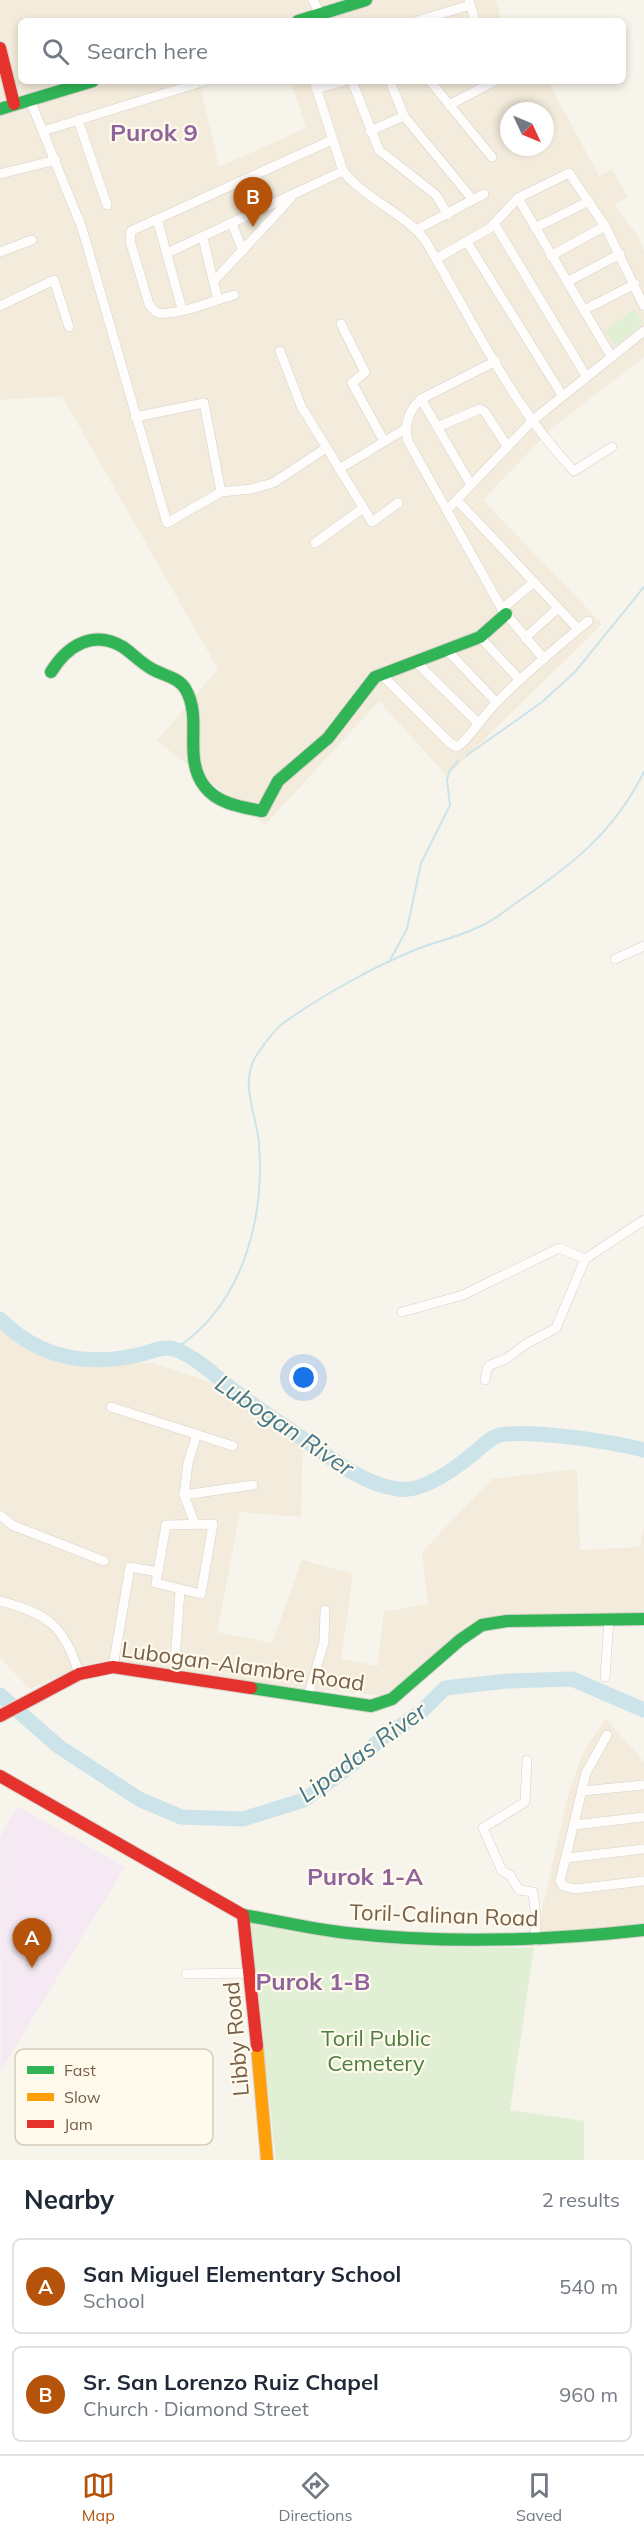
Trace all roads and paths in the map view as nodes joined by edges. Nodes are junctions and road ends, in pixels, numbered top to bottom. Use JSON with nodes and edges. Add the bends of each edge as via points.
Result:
{"nodes":[{"id":1,"x":313,"y":0,"type":"edge"},
{"id":2,"x":366,"y":0,"type":"edge"},
{"id":3,"x":469,"y":2,"type":"edge"},
{"id":4,"x":320,"y":14,"type":"junction"},
{"id":5,"x":307,"y":18,"type":"edge"},
{"id":6,"x":425,"y":18,"type":"edge"},
{"id":7,"x":475,"y":18,"type":"edge"},
{"id":8,"x":0,"y":48,"type":"edge"},
{"id":9,"x":83,"y":84,"type":"edge"},
{"id":10,"x":195,"y":84,"type":"edge"},
{"id":11,"x":353,"y":84,"type":"edge"},
{"id":12,"x":391,"y":84,"type":"edge"},
{"id":13,"x":432,"y":84,"type":"edge"},
{"id":14,"x":489,"y":84,"type":"edge"},
{"id":15,"x":315,"y":85,"type":"edge"},
{"id":16,"x":30,"y":100,"type":"junction"},
{"id":17,"x":14,"y":104,"type":"junction"},
{"id":18,"x":448,"y":105,"type":"junction"},
{"id":19,"x":0,"y":109,"type":"edge"},
{"id":20,"x":404,"y":116,"type":"junction"},
{"id":21,"x":78,"y":120,"type":"junction"},
{"id":22,"x":43,"y":131,"type":"junction"},
{"id":23,"x":370,"y":131,"type":"junction"},
{"id":24,"x":332,"y":140,"type":"junction"},
{"id":25,"x":492,"y":158,"type":"dead end"},
{"id":26,"x":56,"y":160,"type":"junction"},
{"id":27,"x":343,"y":171,"type":"junction"},
{"id":28,"x":0,"y":174,"type":"edge"},
{"id":29,"x":294,"y":194,"type":"junction"},
{"id":30,"x":484,"y":194,"type":"dead end"},
{"id":31,"x":518,"y":198,"type":"junction"},
{"id":32,"x":473,"y":200,"type":"junction"},
{"id":33,"x":589,"y":201,"type":"junction"},
{"id":34,"x":107,"y":205,"type":"dead end"},
{"id":35,"x":448,"y":215,"type":"junction"},
{"id":36,"x":157,"y":219,"type":"junction"},
{"id":37,"x":494,"y":223,"type":"junction"},
{"id":38,"x":232,"y":225,"type":"junction"},
{"id":39,"x":605,"y":226,"type":"junction"},
{"id":40,"x":535,"y":228,"type":"junction"},
{"id":41,"x":416,"y":230,"type":"junction"},
{"id":42,"x":203,"y":238,"type":"junction"},
{"id":43,"x":32,"y":240,"type":"dead end"},
{"id":44,"x":466,"y":242,"type":"junction"},
{"id":45,"x":243,"y":251,"type":"junction"},
{"id":46,"x":0,"y":252,"type":"edge"},
{"id":47,"x":167,"y":254,"type":"junction"},
{"id":48,"x":620,"y":254,"type":"junction"},
{"id":49,"x":551,"y":256,"type":"junction"},
{"id":50,"x":436,"y":259,"type":"junction"},
{"id":51,"x":213,"y":282,"type":"junction"},
{"id":52,"x":567,"y":282,"type":"junction"},
{"id":53,"x":635,"y":284,"type":"junction"},
{"id":54,"x":234,"y":295,"type":"dead end"},
{"id":55,"x":218,"y":300,"type":"junction"},
{"id":56,"x":0,"y":306,"type":"edge"},
{"id":57,"x":644,"y":306,"type":"edge"},
{"id":58,"x":182,"y":309,"type":"junction"},
{"id":59,"x":584,"y":310,"type":"junction"},
{"id":60,"x":340,"y":324,"type":"dead end"},
{"id":61,"x":69,"y":327,"type":"dead end"},
{"id":62,"x":644,"y":331,"type":"edge"},
{"id":63,"x":280,"y":351,"type":"dead end"},
{"id":64,"x":611,"y":356,"type":"junction"},
{"id":65,"x":496,"y":361,"type":"junction"},
{"id":66,"x":586,"y":376,"type":"junction"},
{"id":67,"x":561,"y":395,"type":"junction"},
{"id":68,"x":421,"y":399,"type":"junction"},
{"id":69,"x":135,"y":417,"type":"junction"},
{"id":70,"x":532,"y":420,"type":"junction"},
{"id":71,"x":437,"y":427,"type":"junction"},
{"id":72,"x":405,"y":429,"type":"junction"},
{"id":73,"x":384,"y":441,"type":"junction"},
{"id":74,"x":507,"y":446,"type":"junction"},
{"id":75,"x":612,"y":447,"type":"dead end"},
{"id":76,"x":326,"y":448,"type":"junction"},
{"id":77,"x":339,"y":469,"type":"junction"},
{"id":78,"x":471,"y":485,"type":"junction"},
{"id":79,"x":221,"y":492,"type":"junction"},
{"id":80,"x":457,"y":500,"type":"junction"},
{"id":81,"x":398,"y":503,"type":"dead end"},
{"id":82,"x":363,"y":508,"type":"junction"},
{"id":83,"x":448,"y":509,"type":"junction"},
{"id":84,"x":315,"y":543,"type":"dead end"},
{"id":85,"x":534,"y":582,"type":"junction"},
{"id":86,"x":558,"y":608,"type":"junction"},
{"id":87,"x":504,"y":612,"type":"junction"},
{"id":88,"x":588,"y":621,"type":"dead end"},
{"id":89,"x":578,"y":629,"type":"junction"},
{"id":90,"x":480,"y":637,"type":"junction"},
{"id":91,"x":525,"y":638,"type":"junction"},
{"id":92,"x":447,"y":650,"type":"junction"},
{"id":93,"x":544,"y":659,"type":"junction"},
{"id":94,"x":415,"y":662,"type":"junction"},
{"id":95,"x":51,"y":672,"type":"dead end"},
{"id":96,"x":381,"y":674,"type":"junction"},
{"id":97,"x":520,"y":680,"type":"junction"},
{"id":98,"x":496,"y":702,"type":"junction"},
{"id":99,"x":477,"y":722,"type":"junction"},
{"id":100,"x":644,"y":946,"type":"edge"},
{"id":101,"x":615,"y":959,"type":"dead end"},
{"id":102,"x":644,"y":1220,"type":"edge"},
{"id":103,"x":585,"y":1259,"type":"junction"},
{"id":104,"x":402,"y":1312,"type":"dead end"},
{"id":105,"x":485,"y":1380,"type":"dead end"},
{"id":106,"x":111,"y":1407,"type":"dead end"},
{"id":107,"x":196,"y":1434,"type":"junction"},
{"id":108,"x":233,"y":1446,"type":"dead end"},
{"id":109,"x":253,"y":1485,"type":"dead end"},
{"id":110,"x":184,"y":1495,"type":"junction"},
{"id":111,"x":0,"y":1515,"type":"edge"},
{"id":112,"x":195,"y":1524,"type":"junction"},
{"id":113,"x":104,"y":1561,"type":"dead end"},
{"id":114,"x":158,"y":1572,"type":"junction"},
{"id":115,"x":180,"y":1591,"type":"junction"},
{"id":116,"x":0,"y":1601,"type":"edge"},
{"id":117,"x":325,"y":1610,"type":"dead end"},
{"id":118,"x":644,"y":1618,"type":"edge"},
{"id":119,"x":609,"y":1619,"type":"junction"},
{"id":120,"x":113,"y":1667,"type":"junction"},
{"id":121,"x":79,"y":1674,"type":"junction"},
{"id":122,"x":174,"y":1674,"type":"junction"},
{"id":123,"x":605,"y":1677,"type":"dead end"},
{"id":124,"x":308,"y":1696,"type":"junction"},
{"id":125,"x":0,"y":1716,"type":"edge"},
{"id":126,"x":607,"y":1735,"type":"dead end"},
{"id":127,"x":527,"y":1760,"type":"dead end"},
{"id":128,"x":0,"y":1776,"type":"edge"},
{"id":129,"x":644,"y":1785,"type":"edge"},
{"id":130,"x":582,"y":1791,"type":"junction"},
{"id":131,"x":644,"y":1817,"type":"edge"},
{"id":132,"x":574,"y":1825,"type":"junction"},
{"id":133,"x":644,"y":1849,"type":"edge"},
{"id":134,"x":566,"y":1858,"type":"junction"},
{"id":135,"x":644,"y":1881,"type":"edge"},
{"id":136,"x":243,"y":1916,"type":"junction"},
{"id":137,"x":644,"y":1930,"type":"edge"},
{"id":138,"x":535,"y":1941,"type":"junction"},
{"id":139,"x":251,"y":1972,"type":"junction"},
{"id":140,"x":186,"y":1974,"type":"dead end"},
{"id":141,"x":267,"y":2160,"type":"edge"}],
"edges":[{"from":1,"to":4,"type":"street"},
{"from":2,"to":4,"type":"street"},
{"from":3,"to":6,"type":"street"},
{"from":3,"to":7,"type":"street"},
{"from":4,"to":5,"type":"street"},
{"from":8,"to":17,"type":"street"},
{"from":9,"to":16,"type":"street"},
{"from":10,"to":21,"type":"street"},
{"from":11,"to":23,"type":"street"},
{"from":12,"to":20,"type":"street"},
{"from":13,"to":18,"type":"street"},
{"from":14,"to":18,"type":"street"},
{"from":15,"to":24,"type":"street"},
{"from":16,"to":17,"type":"street"},
{"from":16,"to":22,"type":"street"},
{"from":17,"to":19,"type":"street"},
{"from":18,"to":25,"type":"street"},
{"from":20,"to":23,"type":"street"},
{"from":20,"to":32,"type":"street"},
{"from":21,"to":22,"type":"street"},
{"from":21,"to":34,"type":"street"},
{"from":22,"to":26,"type":"street"},
{"from":23,"to":35,"type":"street","via":[[382,154],[436,195]]},
{"from":24,"to":27,"type":"street"},
{"from":24,"to":36,"type":"street"},
{"from":26,"to":28,"type":"street"},
{"from":26,"to":69,"type":"street","via":[[82,228]]},
{"from":27,"to":29,"type":"street"},
{"from":27,"to":41,"type":"street"},
{"from":29,"to":38,"type":"street"},
{"from":29,"to":45,"type":"street"},
{"from":30,"to":32,"type":"street"},
{"from":31,"to":33,"type":"street","via":[[567,173]]},
{"from":31,"to":37,"type":"street"},
{"from":31,"to":40,"type":"street"},
{"from":32,"to":35,"type":"street"},
{"from":33,"to":39,"type":"street"},
{"from":33,"to":40,"type":"street"},
{"from":35,"to":41,"type":"street"},
{"from":36,"to":47,"type":"street"},
{"from":36,"to":58,"type":"street","via":[[133,228],[130,233],[151,308],[162,313]]},
{"from":37,"to":44,"type":"street"},
{"from":37,"to":66,"type":"street"},
{"from":38,"to":42,"type":"street"},
{"from":38,"to":45,"type":"street"},
{"from":39,"to":48,"type":"street"},
{"from":39,"to":49,"type":"street"},
{"from":40,"to":49,"type":"street"},
{"from":41,"to":50,"type":"street"},
{"from":42,"to":47,"type":"street"},
{"from":42,"to":51,"type":"street"},
{"from":43,"to":46,"type":"street"},
{"from":44,"to":50,"type":"street"},
{"from":44,"to":67,"type":"street"},
{"from":45,"to":51,"type":"street"},
{"from":47,"to":58,"type":"street"},
{"from":48,"to":52,"type":"street"},
{"from":48,"to":53,"type":"street"},
{"from":49,"to":52,"type":"street"},
{"from":50,"to":65,"type":"street"},
{"from":51,"to":55,"type":"street"},
{"from":52,"to":59,"type":"street"},
{"from":53,"to":57,"type":"street"},
{"from":53,"to":59,"type":"street"},
{"from":54,"to":55,"type":"street"},
{"from":55,"to":58,"type":"street"},
{"from":56,"to":61,"type":"street","via":[[54,280]]},
{"from":59,"to":64,"type":"street"},
{"from":60,"to":73,"type":"street","via":[[365,372],[352,383]]},
{"from":62,"to":64,"type":"street"},
{"from":63,"to":76,"type":"street","via":[[294,393]]},
{"from":64,"to":66,"type":"street"},
{"from":65,"to":68,"type":"street"},
{"from":65,"to":70,"type":"street"},
{"from":66,"to":67,"type":"street"},
{"from":67,"to":70,"type":"street"},
{"from":68,"to":71,"type":"street"},
{"from":68,"to":72,"type":"street","via":[[412,409]]},
{"from":69,"to":79,"type":"street","via":[[204,403]]},
{"from":69,"to":79,"type":"street","via":[[167,523]]},
{"from":70,"to":74,"type":"street"},
{"from":70,"to":75,"type":"street","via":[[574,471]]},
{"from":71,"to":74,"type":"street","via":[[480,409]]},
{"from":71,"to":78,"type":"street"},
{"from":72,"to":73,"type":"street"},
{"from":72,"to":83,"type":"street","via":[[408,441]]},
{"from":73,"to":77,"type":"street"},
{"from":74,"to":78,"type":"street"},
{"from":76,"to":77,"type":"street"},
{"from":76,"to":79,"type":"street","via":[[262,487]]},
{"from":77,"to":82,"type":"street"},
{"from":78,"to":80,"type":"street"},
{"from":80,"to":83,"type":"street"},
{"from":80,"to":85,"type":"street"},
{"from":81,"to":82,"type":"street","via":[[372,522]]},
{"from":82,"to":84,"type":"street"},
{"from":83,"to":87,"type":"street"},
{"from":85,"to":86,"type":"street"},
{"from":85,"to":87,"type":"street"},
{"from":86,"to":89,"type":"street"},
{"from":86,"to":91,"type":"street"},
{"from":87,"to":90,"type":"street"},
{"from":87,"to":91,"type":"street"},
{"from":88,"to":89,"type":"street"},
{"from":89,"to":93,"type":"street"},
{"from":90,"to":92,"type":"street"},
{"from":90,"to":97,"type":"street"},
{"from":91,"to":93,"type":"street"},
{"from":92,"to":94,"type":"street"},
{"from":92,"to":98,"type":"street"},
{"from":93,"to":97,"type":"street"},
{"from":94,"to":96,"type":"street"},
{"from":94,"to":99,"type":"street"},
{"from":95,"to":96,"type":"street","via":[[68,648],[93,639],[120,646],[154,670],[175,677],[187,690],[193,706],[193,755],[203,785],[227,803],[262,811],[278,781],[328,738],[367,685]]},
{"from":96,"to":99,"type":"street","via":[[453,746],[461,744]]},
{"from":97,"to":98,"type":"street"},
{"from":98,"to":99,"type":"street"},
{"from":100,"to":101,"type":"street"},
{"from":102,"to":103,"type":"street"},
{"from":103,"to":104,"type":"street","via":[[559,1248],[463,1295]]},
{"from":103,"to":105,"type":"street","via":[[556,1328],[490,1365]]},
{"from":106,"to":107,"type":"street"},
{"from":107,"to":108,"type":"street"},
{"from":107,"to":110,"type":"street"},
{"from":109,"to":110,"type":"street"},
{"from":110,"to":112,"type":"street"},
{"from":111,"to":113,"type":"street","via":[[12,1525]]},
{"from":112,"to":114,"type":"street","via":[[166,1525]]},
{"from":112,"to":115,"type":"street","via":[[213,1524],[206,1574],[201,1594]]},
{"from":114,"to":115,"type":"street","via":[[156,1583]]},
{"from":114,"to":120,"type":"street","via":[[130,1567]]},
{"from":115,"to":122,"type":"street"},
{"from":116,"to":121,"type":"street","via":[[54,1625],[68,1642]]},
{"from":117,"to":124,"type":"street","via":[[324,1642]]},
{"from":118,"to":119,"type":"street","name":"Lubogan-Alambre Road"},
{"from":119,"to":123,"type":"street"},
{"from":119,"to":124,"type":"street","name":"Lubogan-Alambre Road","via":[[482,1625],[383,1704],[360,1706]]},
{"from":120,"to":121,"type":"street","name":"Lubogan-Alambre Road"},
{"from":120,"to":122,"type":"street","name":"Lubogan-Alambre Road"},
{"from":121,"to":125,"type":"street","name":"Lubogan-Alambre Road"},
{"from":122,"to":124,"type":"street","name":"Lubogan-Alambre Road"},
{"from":126,"to":130,"type":"street","via":[[586,1773]]},
{"from":127,"to":138,"type":"street","via":[[525,1802],[483,1828],[502,1871],[510,1875],[519,1890],[533,1892]]},
{"from":128,"to":136,"type":"street"},
{"from":129,"to":130,"type":"street"},
{"from":130,"to":132,"type":"street"},
{"from":131,"to":132,"type":"street"},
{"from":132,"to":134,"type":"street"},
{"from":133,"to":134,"type":"street"},
{"from":134,"to":135,"type":"street","via":[[560,1881],[567,1888]]},
{"from":136,"to":138,"type":"street","name":"Toril-Calinan Road","via":[[370,1935]]},
{"from":136,"to":139,"type":"street","name":"Libby Road"},
{"from":137,"to":138,"type":"street","name":"Toril-Calinan Road"},
{"from":139,"to":140,"type":"street"},
{"from":139,"to":141,"type":"street","name":"Libby Road"}]}
